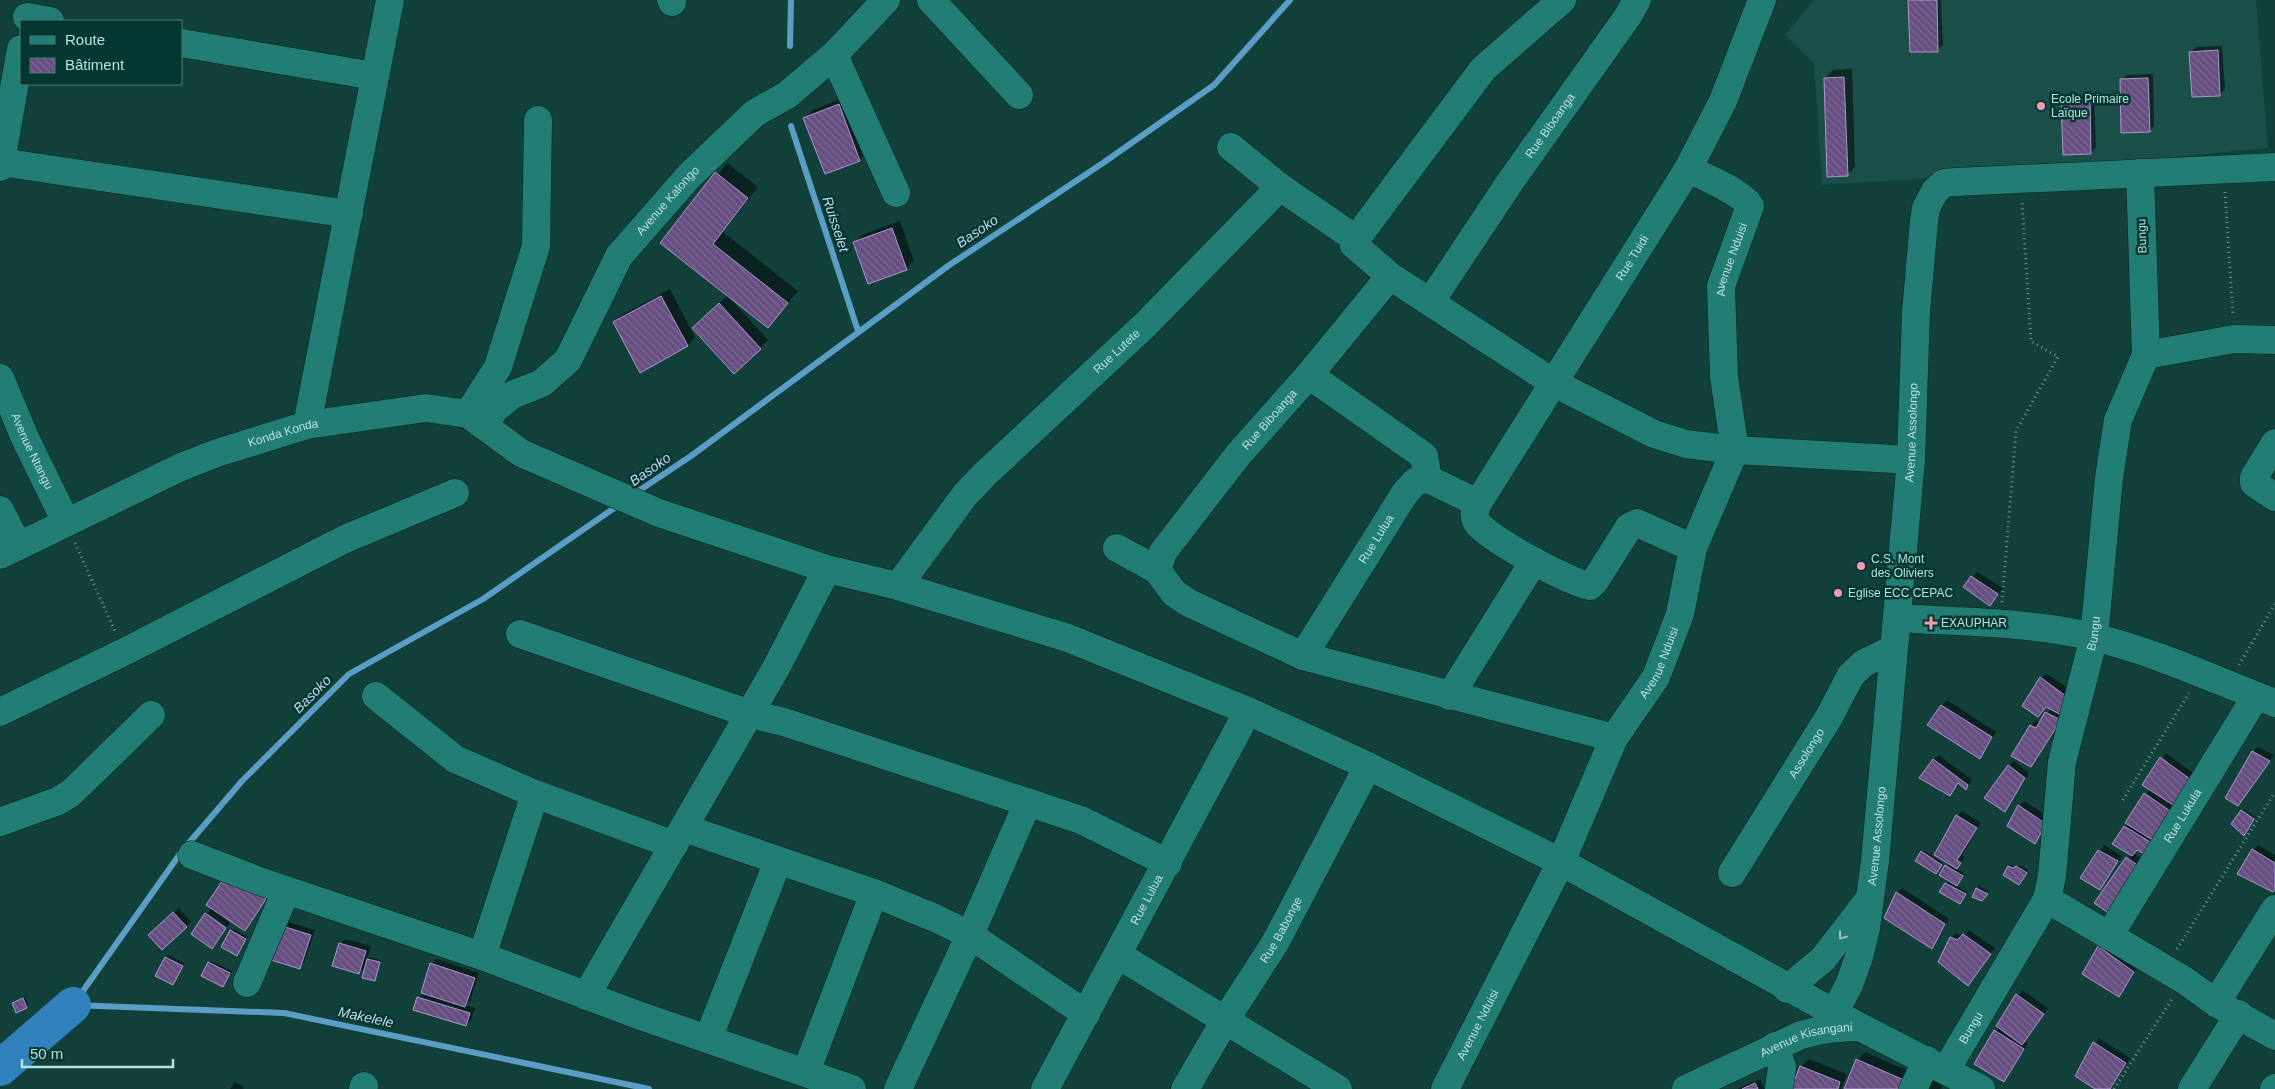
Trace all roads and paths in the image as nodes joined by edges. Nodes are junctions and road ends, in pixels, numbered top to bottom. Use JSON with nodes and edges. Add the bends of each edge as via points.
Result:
{"nodes":[{"id":1,"x":390,"y":0,"type":"edge"},
{"id":2,"x":886,"y":0,"type":"edge"},
{"id":3,"x":931,"y":0,"type":"edge"},
{"id":4,"x":1562,"y":0,"type":"edge"},
{"id":5,"x":1637,"y":0,"type":"edge"},
{"id":6,"x":1762,"y":0,"type":"edge"},
{"id":7,"x":182,"y":43,"type":"edge"},
{"id":8,"x":20,"y":55,"type":"edge"},
{"id":9,"x":834,"y":55,"type":"junction"},
{"id":10,"x":374,"y":76,"type":"junction"},
{"id":11,"x":1019,"y":95,"type":"dead end"},
{"id":12,"x":538,"y":120,"type":"dead end"},
{"id":13,"x":1231,"y":147,"type":"dead end"},
{"id":14,"x":1,"y":164,"type":"edge"},
{"id":15,"x":2275,"y":167,"type":"edge"},
{"id":16,"x":2224,"y":168,"type":"junction"},
{"id":17,"x":1688,"y":169,"type":"junction"},
{"id":18,"x":2140,"y":173,"type":"junction"},
{"id":19,"x":2020,"y":178,"type":"junction"},
{"id":20,"x":1280,"y":187,"type":"junction"},
{"id":21,"x":896,"y":193,"type":"dead end"},
{"id":22,"x":349,"y":214,"type":"junction"},
{"id":23,"x":1356,"y":242,"type":"junction"},
{"id":24,"x":1390,"y":276,"type":"junction"},
{"id":25,"x":1431,"y":301,"type":"junction"},
{"id":26,"x":2234,"y":339,"type":"junction"},
{"id":27,"x":2275,"y":340,"type":"edge"},
{"id":28,"x":2146,"y":355,"type":"junction"},
{"id":29,"x":1309,"y":375,"type":"junction"},
{"id":30,"x":0,"y":378,"type":"edge"},
{"id":31,"x":1554,"y":384,"type":"junction"},
{"id":32,"x":476,"y":420,"type":"junction"},
{"id":33,"x":307,"y":426,"type":"junction"},
{"id":34,"x":2275,"y":443,"type":"edge"},
{"id":35,"x":1736,"y":450,"type":"junction"},
{"id":36,"x":1910,"y":460,"type":"junction"},
{"id":37,"x":1428,"y":479,"type":"junction"},
{"id":38,"x":455,"y":493,"type":"dead end"},
{"id":39,"x":2275,"y":497,"type":"edge"},
{"id":40,"x":1478,"y":503,"type":"junction"},
{"id":41,"x":0,"y":510,"type":"edge"},
{"id":42,"x":66,"y":522,"type":"junction"},
{"id":43,"x":1117,"y":548,"type":"dead end"},
{"id":44,"x":1693,"y":548,"type":"junction"},
{"id":45,"x":9,"y":551,"type":"edge"},
{"id":46,"x":1534,"y":561,"type":"junction"},
{"id":47,"x":828,"y":568,"type":"junction"},
{"id":48,"x":1157,"y":570,"type":"junction"},
{"id":49,"x":898,"y":586,"type":"junction"},
{"id":50,"x":2275,"y":604,"type":"edge"},
{"id":51,"x":1897,"y":618,"type":"junction"},
{"id":52,"x":2000,"y":625,"type":"junction"},
{"id":53,"x":520,"y":634,"type":"dead end"},
{"id":54,"x":2094,"y":637,"type":"junction"},
{"id":55,"x":1893,"y":649,"type":"junction"},
{"id":56,"x":124,"y":652,"type":"junction"},
{"id":57,"x":1303,"y":656,"type":"junction"},
{"id":58,"x":2201,"y":674,"type":"junction"},
{"id":59,"x":2227,"y":685,"type":"junction"},
{"id":60,"x":376,"y":696,"type":"dead end"},
{"id":61,"x":1450,"y":696,"type":"junction"},
{"id":62,"x":2265,"y":699,"type":"edge"},
{"id":63,"x":1248,"y":711,"type":"junction"},
{"id":64,"x":0,"y":712,"type":"edge"},
{"id":65,"x":750,"y":714,"type":"junction"},
{"id":66,"x":151,"y":715,"type":"dead end"},
{"id":67,"x":1614,"y":738,"type":"junction"},
{"id":68,"x":1368,"y":766,"type":"junction"},
{"id":69,"x":2275,"y":792,"type":"edge"},
{"id":70,"x":535,"y":794,"type":"junction"},
{"id":71,"x":2123,"y":800,"type":"dead end"},
{"id":72,"x":1028,"y":802,"type":"junction"},
{"id":73,"x":0,"y":822,"type":"edge"},
{"id":74,"x":679,"y":836,"type":"junction"},
{"id":75,"x":192,"y":855,"type":"dead end"},
{"id":76,"x":778,"y":861,"type":"junction"},
{"id":77,"x":1562,"y":862,"type":"junction"},
{"id":78,"x":1168,"y":863,"type":"junction"},
{"id":79,"x":1732,"y":872,"type":"dead end"},
{"id":80,"x":286,"y":891,"type":"junction"},
{"id":81,"x":874,"y":893,"type":"junction"},
{"id":82,"x":1871,"y":897,"type":"junction"},
{"id":83,"x":2047,"y":899,"type":"junction"},
{"id":84,"x":2275,"y":909,"type":"edge"},
{"id":85,"x":970,"y":935,"type":"junction"},
{"id":86,"x":2109,"y":936,"type":"junction"},
{"id":87,"x":1118,"y":955,"type":"junction"},
{"id":88,"x":482,"y":956,"type":"junction"},
{"id":89,"x":2175,"y":974,"type":"junction"},
{"id":90,"x":247,"y":983,"type":"dead end"},
{"id":91,"x":1787,"y":988,"type":"junction"},
{"id":92,"x":586,"y":996,"type":"junction"},
{"id":93,"x":2227,"y":1009,"type":"junction"},
{"id":94,"x":1834,"y":1013,"type":"junction"},
{"id":95,"x":1086,"y":1014,"type":"junction"},
{"id":96,"x":1226,"y":1019,"type":"junction"},
{"id":97,"x":1860,"y":1027,"type":"junction"},
{"id":98,"x":2275,"y":1036,"type":"edge"},
{"id":99,"x":708,"y":1039,"type":"junction"},
{"id":100,"x":1775,"y":1046,"type":"junction"},
{"id":101,"x":1936,"y":1065,"type":"junction"},
{"id":102,"x":806,"y":1072,"type":"junction"},
{"id":103,"x":852,"y":1089,"type":"edge"},
{"id":104,"x":898,"y":1089,"type":"edge"},
{"id":105,"x":1045,"y":1089,"type":"edge"},
{"id":106,"x":1185,"y":1089,"type":"edge"},
{"id":107,"x":1338,"y":1089,"type":"edge"},
{"id":108,"x":1445,"y":1089,"type":"edge"},
{"id":109,"x":1686,"y":1089,"type":"edge"},
{"id":110,"x":1779,"y":1089,"type":"edge"},
{"id":111,"x":1913,"y":1089,"type":"edge"},
{"id":112,"x":1981,"y":1089,"type":"edge"},
{"id":113,"x":2114,"y":1089,"type":"edge"},
{"id":114,"x":2192,"y":1089,"type":"edge"}],
"edges":[{"from":1,"to":10,"type":"street"},
{"from":2,"to":9,"type":"street","name":"Avenue Kalongo"},
{"from":3,"to":11,"type":"street"},
{"from":4,"to":23,"type":"street","via":[[1489,62]]},
{"from":5,"to":25,"type":"street","name":"Rue Biboanga"},
{"from":6,"to":17,"type":"street","name":"Rue Tuidi","via":[[1723,101]]},
{"from":7,"to":10,"type":"street"},
{"from":8,"to":14,"type":"street"},
{"from":9,"to":21,"type":"street"},
{"from":9,"to":32,"type":"street","name":"Avenue Kalongo","via":[[787,95],[755,112],[689,176],[619,256],[568,360],[542,383],[512,395]]},
{"from":10,"to":22,"type":"street"},
{"from":12,"to":32,"type":"street","via":[[536,246],[498,367]]},
{"from":13,"to":20,"type":"street"},
{"from":14,"to":22,"type":"street"},
{"from":15,"to":16,"type":"street","name":"Avenue Assolongo"},
{"from":16,"to":18,"type":"street","name":"Avenue Assolongo"},
{"from":16,"to":26,"type":"path"},
{"from":17,"to":31,"type":"street","name":"Rue Tuidi"},
{"from":17,"to":35,"type":"street","name":"Avenue Nduisi","via":[[1719,184],[1750,206],[1721,286],[1724,377]]},
{"from":18,"to":19,"type":"street","name":"Avenue Assolongo"},
{"from":18,"to":28,"type":"street","name":"Bungu"},
{"from":19,"to":36,"type":"street","name":"Avenue Assolongo","via":[[1944,183],[1930,198],[1926,208],[1916,312]]},
{"from":19,"to":52,"type":"path","via":[[2032,341],[2058,357],[2016,431]]},
{"from":20,"to":23,"type":"street"},
{"from":20,"to":49,"type":"street","name":"Rue Lutete","via":[[1145,325],[985,474],[965,495]]},
{"from":22,"to":33,"type":"street"},
{"from":23,"to":24,"type":"street"},
{"from":24,"to":25,"type":"street"},
{"from":24,"to":29,"type":"street","name":"Rue Biboanga"},
{"from":25,"to":31,"type":"street"},
{"from":26,"to":27,"type":"street"},
{"from":26,"to":28,"type":"street"},
{"from":28,"to":54,"type":"street","name":"Bungu","via":[[2118,420],[2109,478]]},
{"from":29,"to":37,"type":"street","via":[[1424,456]]},
{"from":29,"to":48,"type":"street","name":"Rue Biboanga","via":[[1238,455],[1163,552]]},
{"from":30,"to":42,"type":"street","name":"Avenue Ntangu"},
{"from":31,"to":35,"type":"street","via":[[1670,440]]},
{"from":31,"to":40,"type":"street","name":"Rue Tuidi"},
{"from":32,"to":33,"type":"street","name":"Konda Konda","via":[[426,408]]},
{"from":32,"to":47,"type":"street","name":"Konda Konda","via":[[521,453],[658,513]]},
{"from":33,"to":42,"type":"street","name":"Konda Konda","via":[[199,460]]},
{"from":34,"to":39,"type":"street","via":[[2254,477],[2254,483]]},
{"from":35,"to":36,"type":"street"},
{"from":35,"to":44,"type":"street","name":"Avenue Nduisi"},
{"from":36,"to":51,"type":"street","name":"Avenue Assolongo"},
{"from":37,"to":40,"type":"street"},
{"from":37,"to":57,"type":"street","name":"Rue Lulua","via":[[1416,481],[1405,493]]},
{"from":38,"to":56,"type":"street","via":[[345,539]]},
{"from":40,"to":46,"type":"street","via":[[1474,514],[1477,523]]},
{"from":41,"to":45,"type":"street"},
{"from":42,"to":45,"type":"street","name":"Konda Konda"},
{"from":42,"to":56,"type":"path"},
{"from":43,"to":48,"type":"street"},
{"from":44,"to":46,"type":"street","via":[[1637,523],[1629,527],[1590,586],[1581,585]]},
{"from":44,"to":67,"type":"street","name":"Avenue Nduisi","via":[[1680,614],[1656,677]]},
{"from":46,"to":61,"type":"street"},
{"from":47,"to":49,"type":"street","name":"Konda Konda"},
{"from":47,"to":65,"type":"street"},
{"from":48,"to":57,"type":"street","via":[[1174,593],[1189,603]]},
{"from":49,"to":63,"type":"street","name":"Konda Konda","via":[[1068,638]]},
{"from":50,"to":59,"type":"path"},
{"from":51,"to":52,"type":"street"},
{"from":51,"to":55,"type":"street","name":"Avenue Assolongo"},
{"from":52,"to":54,"type":"street"},
{"from":53,"to":65,"type":"street"},
{"from":54,"to":58,"type":"street","via":[[2164,658]]},
{"from":54,"to":83,"type":"street","name":"Bungu","via":[[2062,762]]},
{"from":55,"to":79,"type":"street","name":"Assolongo","via":[[1864,663],[1851,676]]},
{"from":55,"to":82,"type":"street","name":"Avenue Assolongo"},
{"from":56,"to":64,"type":"street"},
{"from":57,"to":61,"type":"street"},
{"from":58,"to":59,"type":"street"},
{"from":58,"to":71,"type":"path"},
{"from":59,"to":62,"type":"street"},
{"from":60,"to":70,"type":"street","via":[[455,759]]},
{"from":61,"to":67,"type":"street"},
{"from":62,"to":86,"type":"street","name":"Rue Lukula"},
{"from":63,"to":68,"type":"street","name":"Konda Konda"},
{"from":63,"to":78,"type":"street","name":"Rue Lulua"},
{"from":65,"to":72,"type":"street","via":[[784,722]]},
{"from":65,"to":74,"type":"street"},
{"from":66,"to":73,"type":"street","via":[[71,793]]},
{"from":67,"to":77,"type":"street","name":"Avenue Nduisi"},
{"from":68,"to":77,"type":"street","name":"Konda Konda"},
{"from":68,"to":96,"type":"street","name":"Rue Babonge","via":[[1275,943]]},
{"from":69,"to":89,"type":"path"},
{"from":70,"to":74,"type":"street"},
{"from":70,"to":88,"type":"street"},
{"from":72,"to":78,"type":"street","via":[[1098,827]]},
{"from":72,"to":85,"type":"street"},
{"from":74,"to":76,"type":"street"},
{"from":74,"to":92,"type":"street"},
{"from":75,"to":80,"type":"street"},
{"from":76,"to":81,"type":"street"},
{"from":76,"to":99,"type":"street"},
{"from":77,"to":91,"type":"street","name":"Konda Konda"},
{"from":77,"to":108,"type":"street","name":"Avenue Nduisi"},
{"from":78,"to":87,"type":"street","name":"Rue Lulua"},
{"from":80,"to":88,"type":"street"},
{"from":80,"to":90,"type":"street"},
{"from":81,"to":85,"type":"street"},
{"from":81,"to":102,"type":"street"},
{"from":82,"to":91,"type":"street","one_way":true,"via":[[1823,959]]},
{"from":82,"to":94,"type":"street","name":"Avenue Assolongo","via":[[1859,956]]},
{"from":83,"to":86,"type":"street"},
{"from":83,"to":101,"type":"street","name":"Bungu"},
{"from":84,"to":93,"type":"street"},
{"from":85,"to":95,"type":"street"},
{"from":85,"to":104,"type":"street"},
{"from":86,"to":89,"type":"street"},
{"from":87,"to":95,"type":"street","name":"Rue Lulua"},
{"from":87,"to":96,"type":"street"},
{"from":88,"to":92,"type":"street"},
{"from":89,"to":93,"type":"street"},
{"from":89,"to":113,"type":"path"},
{"from":91,"to":94,"type":"street","name":"Konda Konda"},
{"from":92,"to":99,"type":"street"},
{"from":93,"to":98,"type":"street"},
{"from":93,"to":114,"type":"street"},
{"from":94,"to":97,"type":"street","name":"Konda Konda"},
{"from":95,"to":105,"type":"street","name":"Rue Lulua"},
{"from":96,"to":106,"type":"street","name":"Rue Babonge"},
{"from":96,"to":107,"type":"street"},
{"from":97,"to":100,"type":"street","name":"Avenue Kisangani","via":[[1821,1029]]},
{"from":97,"to":101,"type":"street","name":"Avenue Kisangani"},
{"from":99,"to":102,"type":"street"},
{"from":100,"to":109,"type":"street","name":"Avenue Kisangani"},
{"from":100,"to":110,"type":"street","via":[[1782,1067]]},
{"from":101,"to":111,"type":"street","name":"Bungu"},
{"from":101,"to":112,"type":"street","name":"Avenue Kisangani"},
{"from":102,"to":103,"type":"street"}]}
